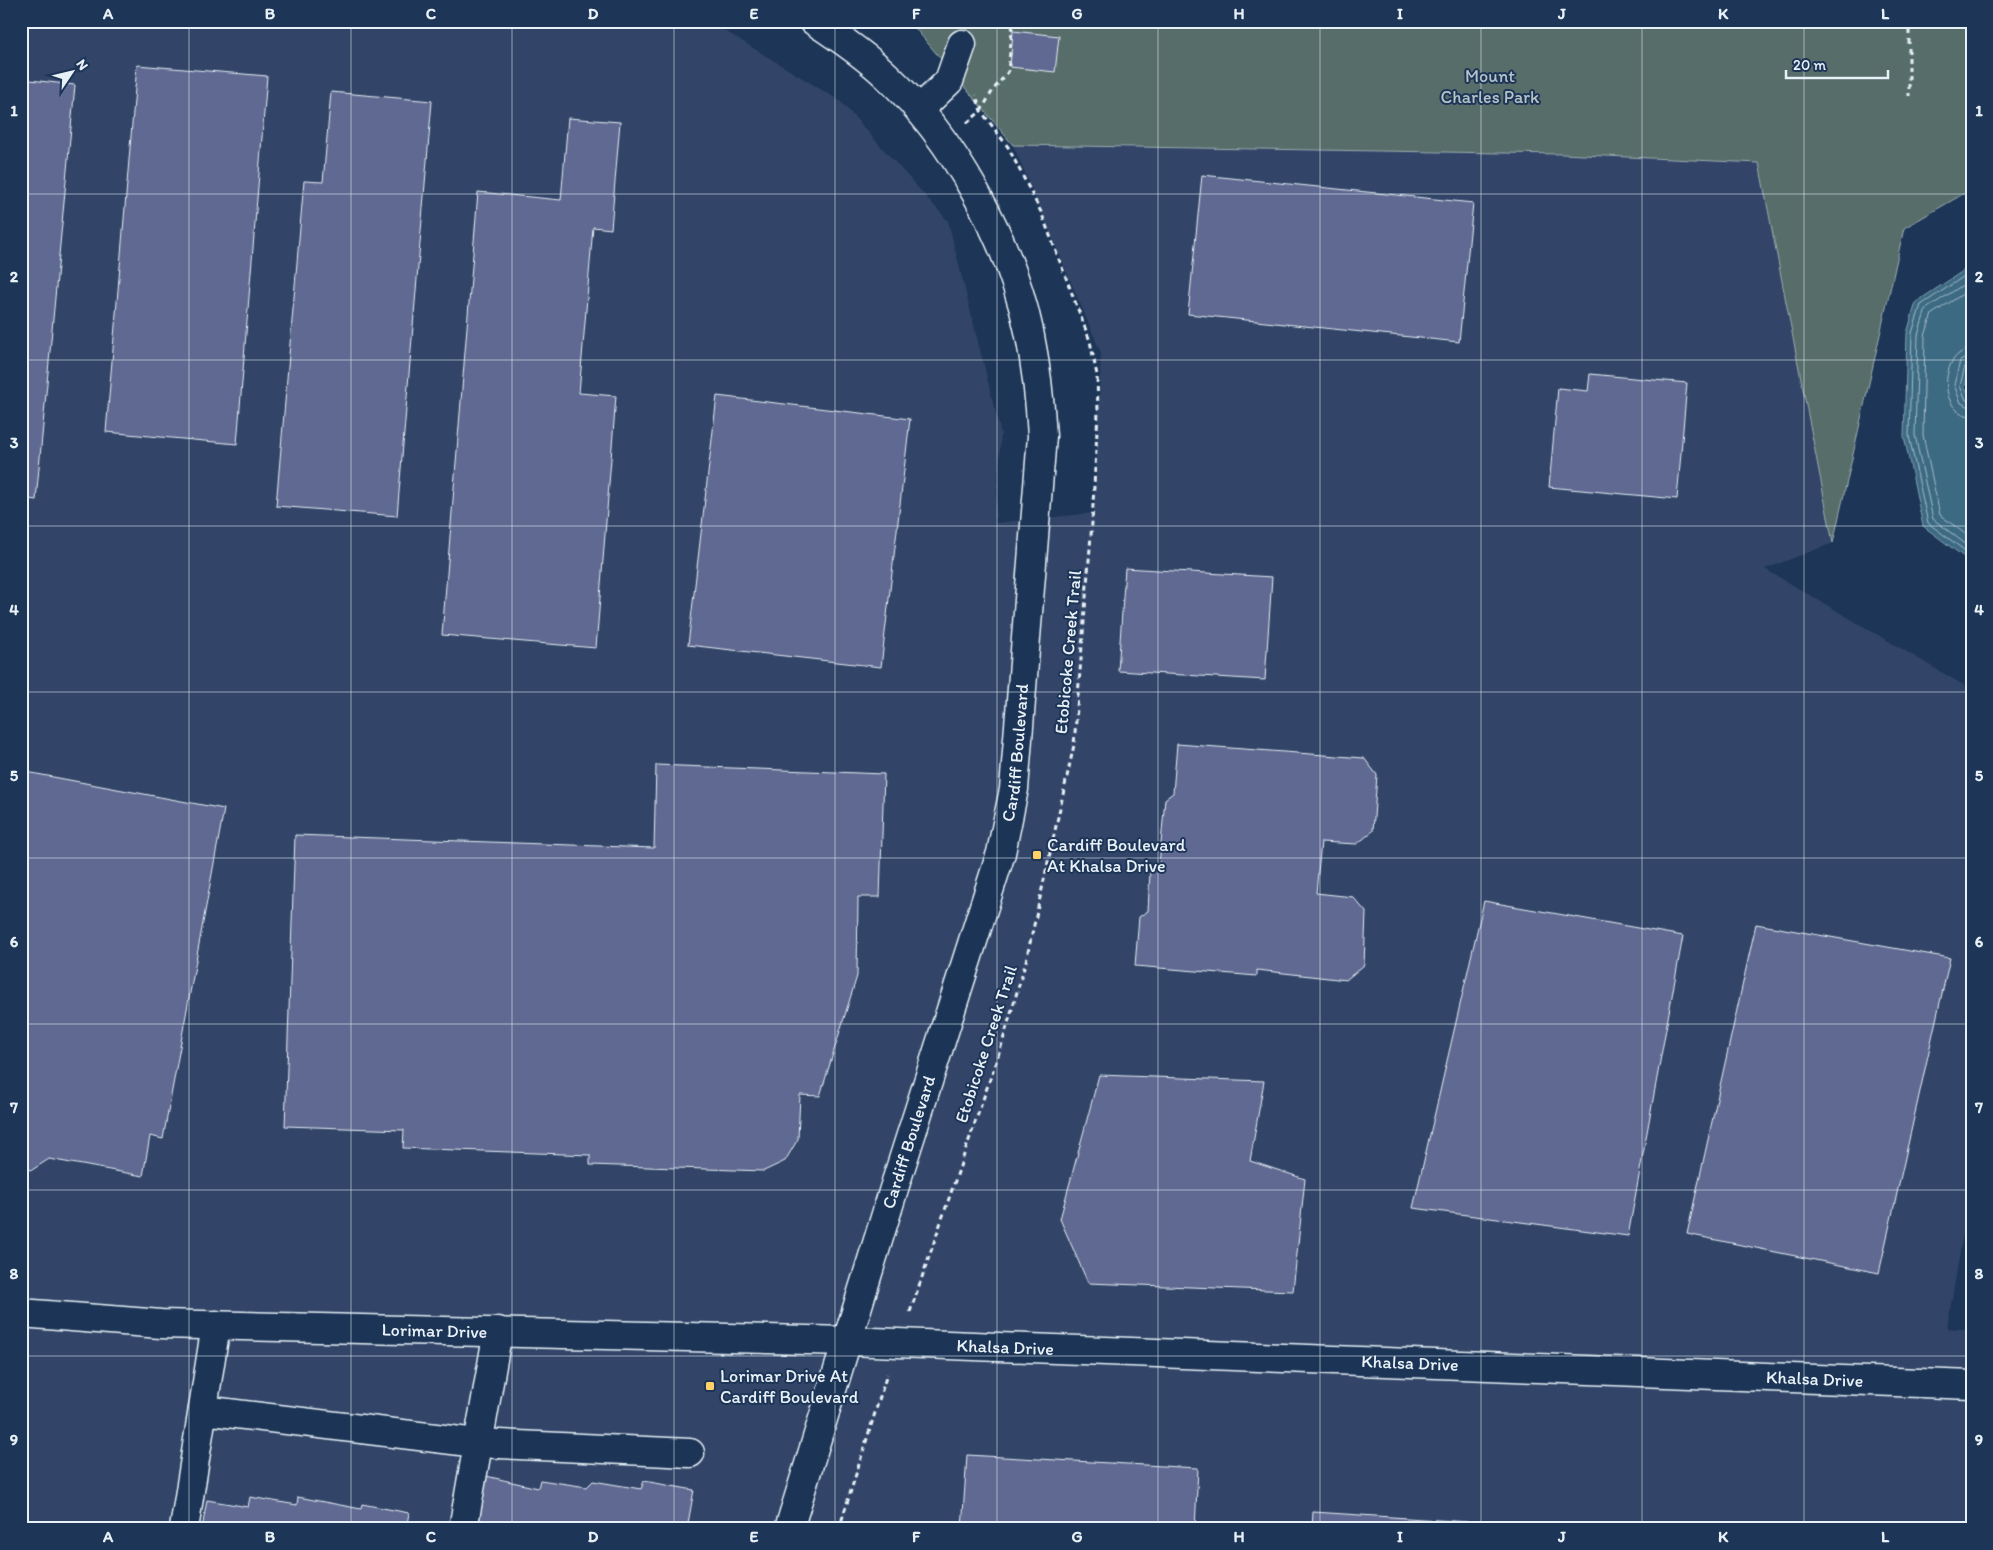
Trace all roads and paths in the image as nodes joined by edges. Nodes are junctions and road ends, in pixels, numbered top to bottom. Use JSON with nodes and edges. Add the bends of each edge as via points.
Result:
{"nodes":[{"id":1,"x":814,"y":21,"type":"edge"},
{"id":2,"x":1013,"y":21,"type":"edge"},
{"id":3,"x":1909,"y":21,"type":"edge"},
{"id":4,"x":962,"y":44,"type":"dead end"},
{"id":5,"x":975,"y":92,"type":"dead end"},
{"id":6,"x":1909,"y":96,"type":"dead end"},
{"id":7,"x":919,"y":110,"type":"junction"},
{"id":8,"x":981,"y":111,"type":"junction"},
{"id":9,"x":944,"y":142,"type":"junction"},
{"id":10,"x":926,"y":1270,"type":"dead end"},
{"id":11,"x":21,"y":1313,"type":"edge"},
{"id":12,"x":216,"y":1325,"type":"junction"},
{"id":13,"x":498,"y":1332,"type":"junction"},
{"id":14,"x":848,"y":1341,"type":"junction"},
{"id":15,"x":1971,"y":1385,"type":"edge"},
{"id":16,"x":879,"y":1397,"type":"dead end"},
{"id":17,"x":203,"y":1410,"type":"junction"},
{"id":18,"x":477,"y":1443,"type":"junction"},
{"id":19,"x":690,"y":1453,"type":"dead end"},
{"id":20,"x":184,"y":1529,"type":"edge"},
{"id":21,"x":463,"y":1529,"type":"edge"},
{"id":22,"x":789,"y":1529,"type":"edge"},
{"id":23,"x":839,"y":1529,"type":"edge"}],
"edges":[{"from":1,"to":7,"type":"street","name":"Cardiff Boulevard","via":[[881,70]]},
{"from":2,"to":8,"type":"path","via":[[1008,72]]},
{"from":3,"to":6,"type":"path"},
{"from":4,"to":7,"type":"street","via":[[949,81]]},
{"from":5,"to":8,"type":"path","name":"Etobicoke Creek Trail"},
{"from":7,"to":9,"type":"street","name":"Cardiff Boulevard"},
{"from":8,"to":9,"type":"path"},
{"from":8,"to":10,"type":"path","name":"Etobicoke Creek Trail","via":[[1008,147],[1040,212],[1090,341],[1097,375],[1098,412],[1074,745],[1026,961],[1001,1047]]},
{"from":9,"to":14,"type":"street","name":"Cardiff Boulevard","via":[[979,202],[1016,287],[1029,330],[1040,400],[1042,436],[1014,789],[1001,853]]},
{"from":11,"to":12,"type":"street","name":"Lorimar Drive","via":[[154,1324]]},
{"from":12,"to":13,"type":"street","name":"Lorimar Drive"},
{"from":12,"to":17,"type":"street"},
{"from":13,"to":14,"type":"street","name":"Lorimar Drive"},
{"from":13,"to":18,"type":"street"},
{"from":14,"to":15,"type":"street","name":"Khalsa Drive"},
{"from":14,"to":22,"type":"street","name":"Cardiff Boulevard"},
{"from":16,"to":23,"type":"path"},
{"from":17,"to":18,"type":"street"},
{"from":17,"to":20,"type":"street"},
{"from":18,"to":19,"type":"street"},
{"from":18,"to":21,"type":"street"}]}
